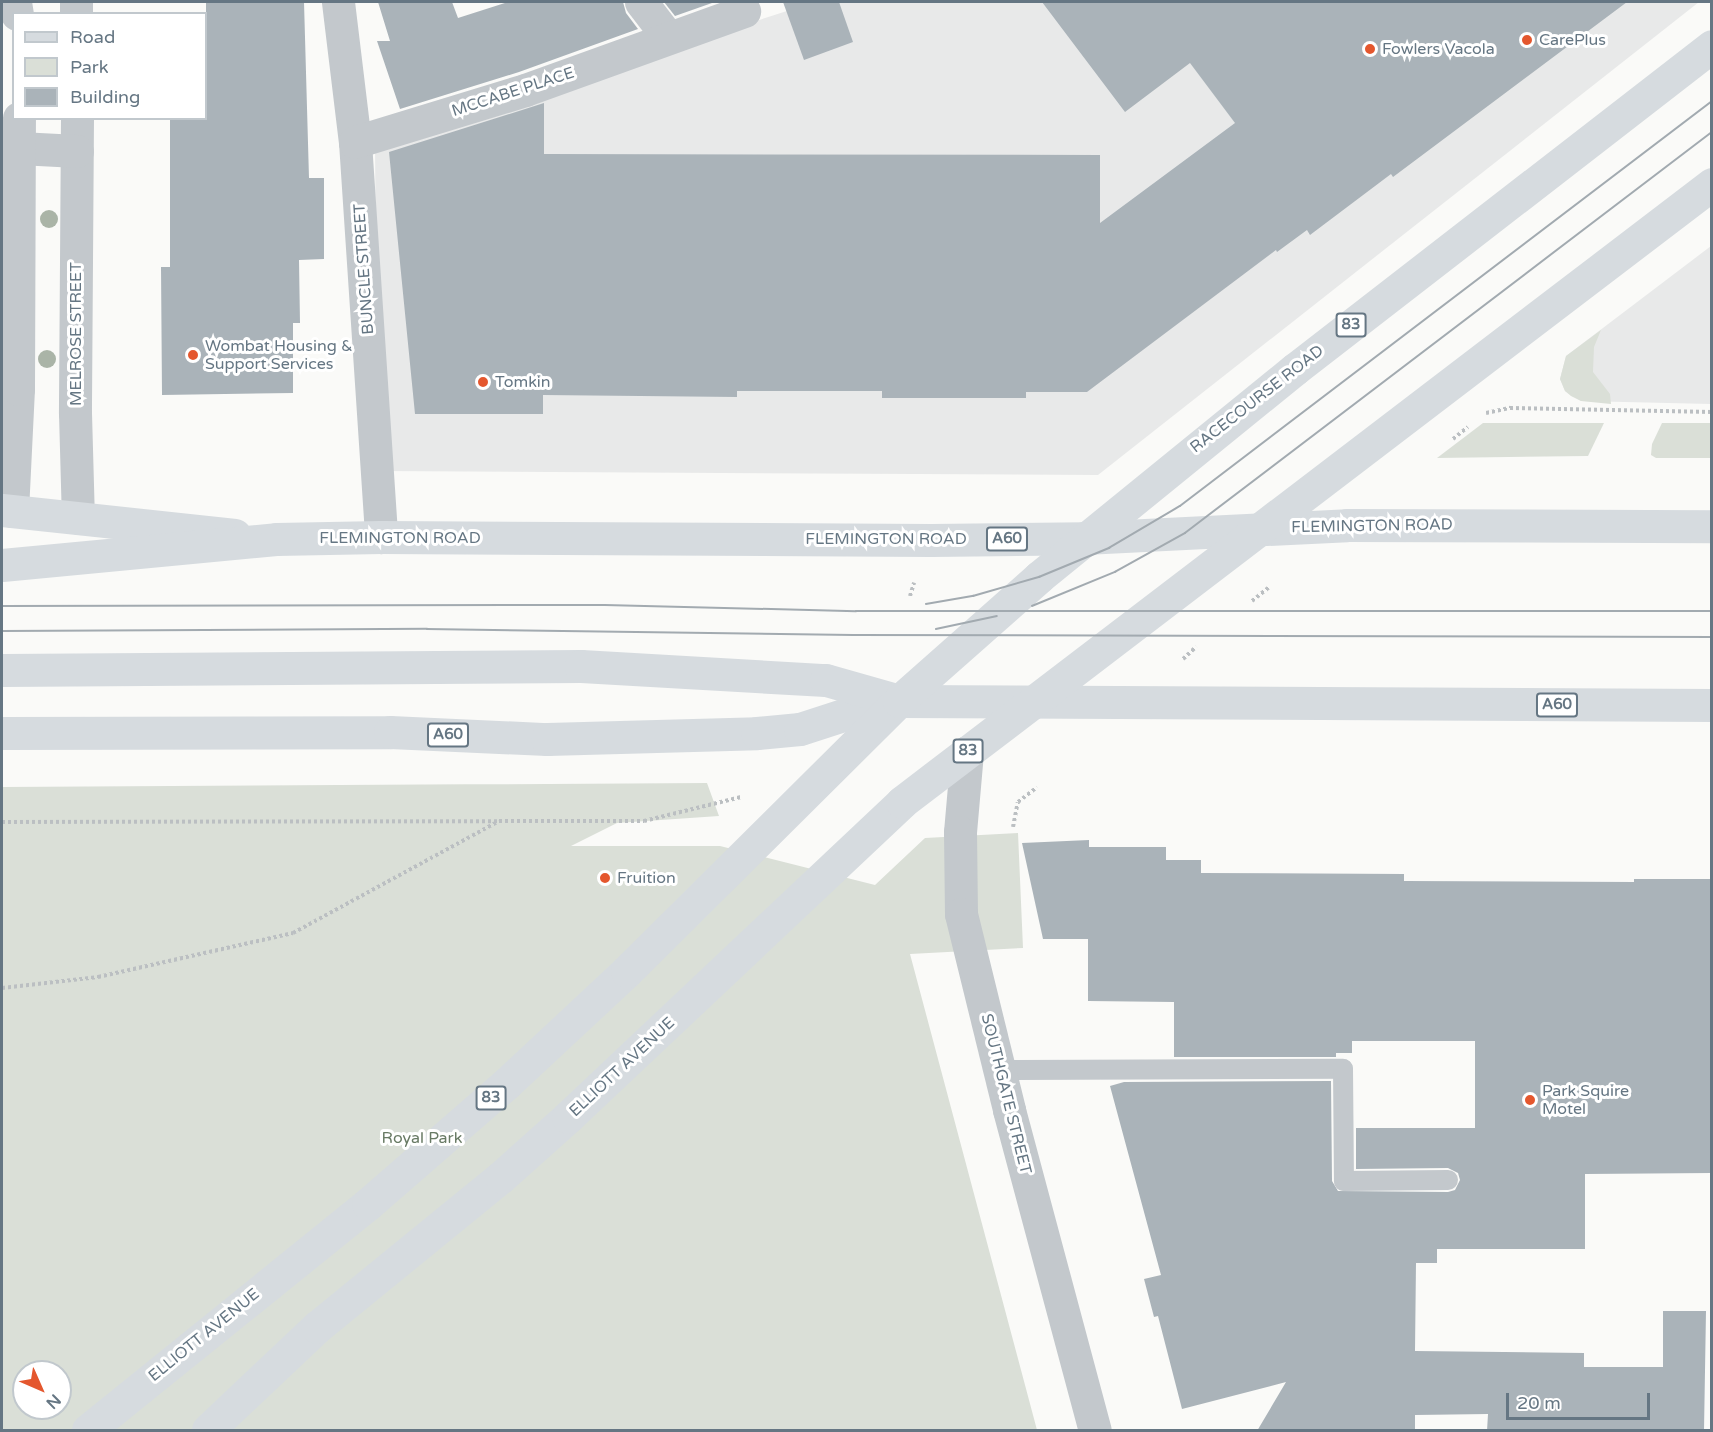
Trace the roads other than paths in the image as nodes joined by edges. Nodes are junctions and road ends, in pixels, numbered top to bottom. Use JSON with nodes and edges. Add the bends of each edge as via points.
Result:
{"nodes":[{"id":1,"x":338,"y":2,"type":"edge"},
{"id":2,"x":641,"y":2,"type":"edge"},
{"id":3,"x":744,"y":11,"type":"dead end"},
{"id":4,"x":668,"y":37,"type":"junction"},
{"id":5,"x":1712,"y":46,"type":"edge"},
{"id":6,"x":77,"y":120,"type":"edge"},
{"id":7,"x":19,"y":133,"type":"edge"},
{"id":8,"x":355,"y":142,"type":"junction"},
{"id":9,"x":77,"y":151,"type":"junction"},
{"id":10,"x":1712,"y":184,"type":"edge"},
{"id":11,"x":7,"y":511,"type":"edge"},
{"id":12,"x":78,"y":518,"type":"junction"},
{"id":13,"x":1712,"y":526,"type":"edge"},
{"id":14,"x":1260,"y":529,"type":"junction"},
{"id":15,"x":381,"y":537,"type":"junction"},
{"id":16,"x":1084,"y":538,"type":"junction"},
{"id":17,"x":276,"y":539,"type":"junction"},
{"id":18,"x":2,"y":565,"type":"edge"},
{"id":19,"x":2,"y":670,"type":"edge"},
{"id":20,"x":894,"y":700,"type":"junction"},
{"id":21,"x":1034,"y":701,"type":"junction"},
{"id":22,"x":1712,"y":705,"type":"edge"},
{"id":23,"x":2,"y":733,"type":"edge"},
{"id":24,"x":967,"y":752,"type":"junction"},
{"id":25,"x":999,"y":1070,"type":"junction"},
{"id":26,"x":1448,"y":1180,"type":"dead end"},
{"id":27,"x":88,"y":1431,"type":"edge"},
{"id":28,"x":208,"y":1431,"type":"edge"},
{"id":29,"x":1095,"y":1431,"type":"edge"}],
"edges":[{"from":1,"to":8,"type":"street","name":"BUNCLE STREET"},
{"from":2,"to":4,"type":"street"},
{"from":3,"to":4,"type":"street","name":"MCCABE PLACE"},
{"from":4,"to":8,"type":"street","name":"MCCABE PLACE","via":[[525,90]]},
{"from":5,"to":16,"type":"main road","name":"RACECOURSE ROAD","number":"83"},
{"from":6,"to":9,"type":"street","name":"MELROSE STREET"},
{"from":7,"to":9,"type":"street"},
{"from":7,"to":11,"type":"street","via":[[18,388]]},
{"from":8,"to":15,"type":"street","name":"BUNCLE STREET"},
{"from":9,"to":12,"type":"street","name":"MELROSE STREET"},
{"from":10,"to":14,"type":"main road","number":"83"},
{"from":11,"to":12,"type":"main road","name":"FLEMINGTON ROAD","number":"A60"},
{"from":12,"to":17,"type":"main road","name":"FLEMINGTON ROAD","number":"A60"},
{"from":13,"to":14,"type":"main road","name":"FLEMINGTON ROAD","number":"A60","via":[[1482,524]]},
{"from":14,"to":16,"type":"main road","name":"FLEMINGTON ROAD","number":"A60"},
{"from":14,"to":21,"type":"main road","number":"83"},
{"from":15,"to":16,"type":"main road","name":"FLEMINGTON ROAD","number":"A60"},
{"from":15,"to":17,"type":"main road","name":"FLEMINGTON ROAD","number":"A60"},
{"from":16,"to":20,"type":"main road","name":"RACECOURSE ROAD","number":"83"},
{"from":17,"to":18,"type":"main road","name":"FLEMINGTON ROAD","number":"A60"},
{"from":19,"to":20,"type":"main road","number":"A60","via":[[580,666],[826,680]]},
{"from":20,"to":21,"type":"main road","number":"A60"},
{"from":20,"to":23,"type":"main road","number":"A60","via":[[800,729],[758,733],[547,739],[390,732]]},
{"from":20,"to":27,"type":"main road","name":"ELLIOTT AVENUE","number":"83","via":[[627,971],[507,1083],[368,1204]]},
{"from":21,"to":22,"type":"main road","number":"A60"},
{"from":21,"to":24,"type":"main road","name":"ELLIOTT AVENUE","number":"83"},
{"from":24,"to":25,"type":"street","name":"SOUTHGATE STREET","via":[[959,902]]},
{"from":24,"to":28,"type":"main road","name":"ELLIOTT AVENUE","number":"83","via":[[902,802],[663,1030],[501,1177],[318,1327]]},
{"from":25,"to":26,"type":"lane","via":[[1343,1070],[1344,1181]]},
{"from":25,"to":29,"type":"street","name":"SOUTHGATE STREET"}]}
